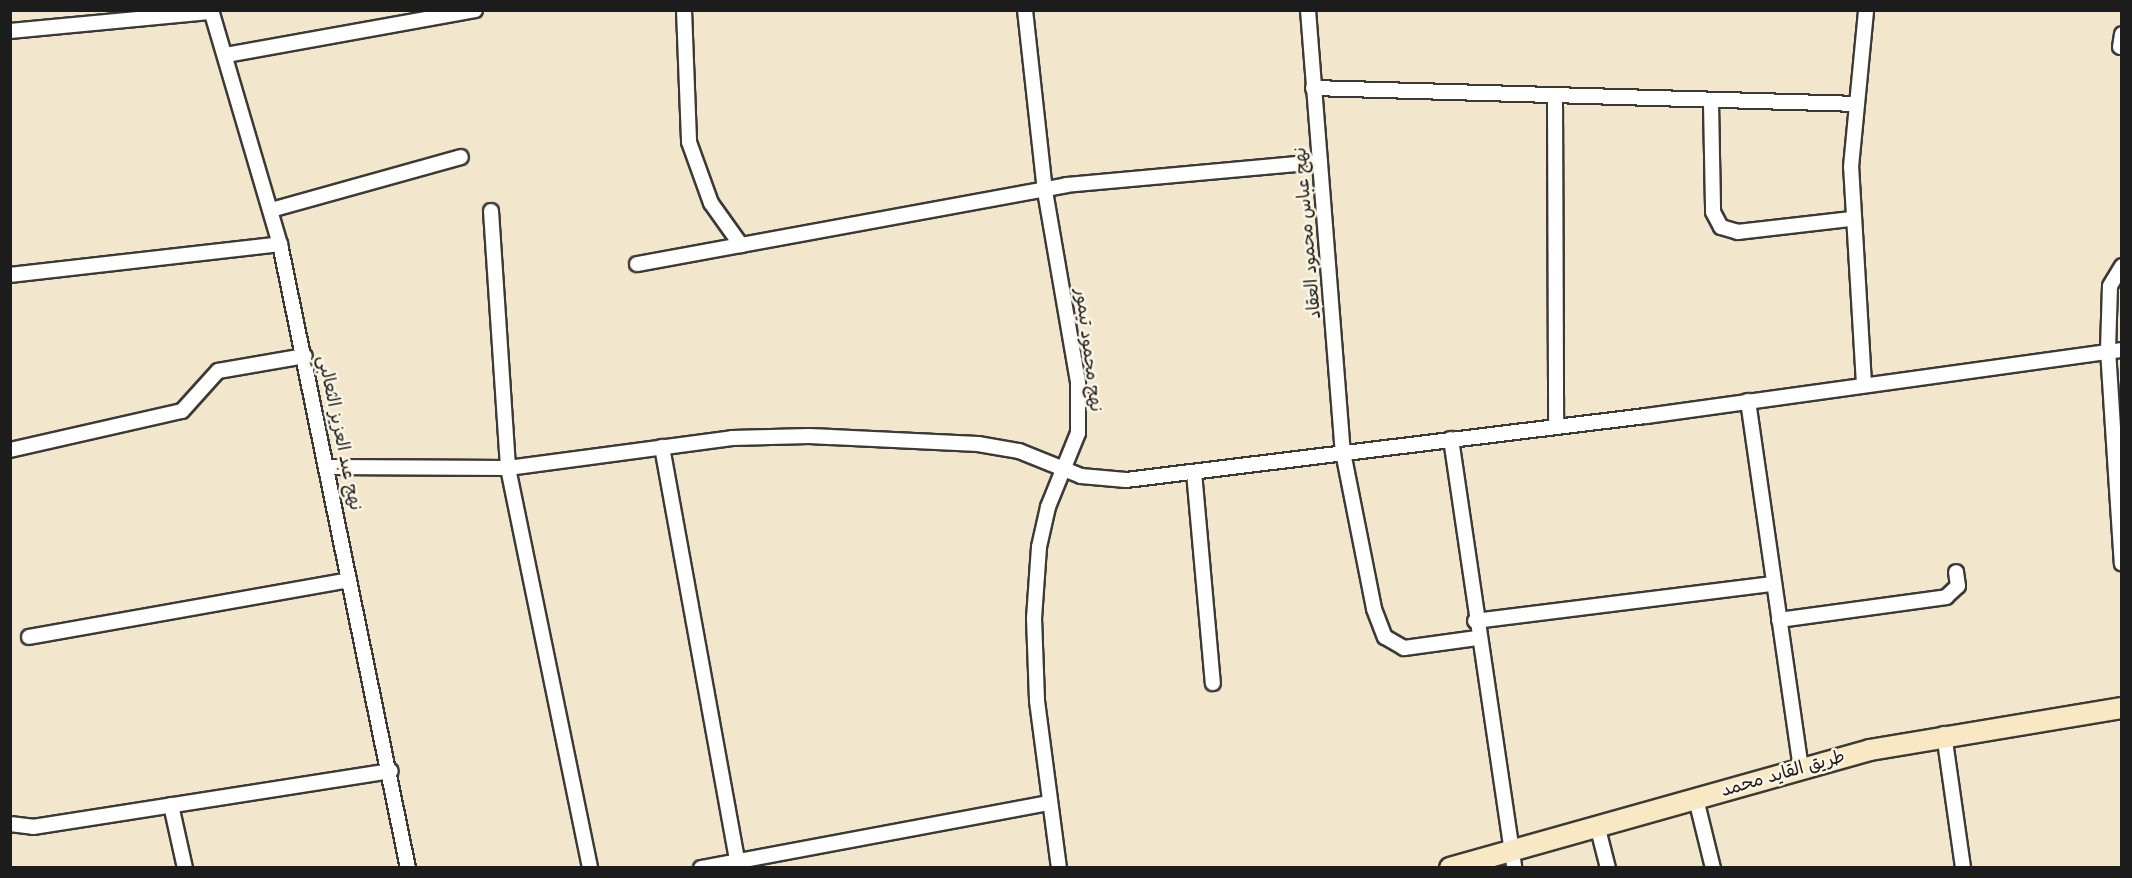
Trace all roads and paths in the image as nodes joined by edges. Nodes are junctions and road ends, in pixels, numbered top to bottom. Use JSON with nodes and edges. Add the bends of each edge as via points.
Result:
{"nodes":[{"id":1,"x":475,"y":10,"type":"edge"},
{"id":2,"x":684,"y":10,"type":"edge"},
{"id":3,"x":1025,"y":10,"type":"edge"},
{"id":4,"x":1308,"y":10,"type":"edge"},
{"id":5,"x":1866,"y":10,"type":"edge"},
{"id":6,"x":211,"y":11,"type":"edge"},
{"id":7,"x":10,"y":31,"type":"edge"},
{"id":8,"x":226,"y":56,"type":"junction"},
{"id":9,"x":1312,"y":88,"type":"junction"},
{"id":10,"x":1555,"y":99,"type":"junction"},
{"id":11,"x":1711,"y":103,"type":"junction"},
{"id":12,"x":1857,"y":104,"type":"junction"},
{"id":13,"x":461,"y":157,"type":"dead end"},
{"id":14,"x":1320,"y":162,"type":"junction"},
{"id":15,"x":1045,"y":191,"type":"junction"},
{"id":16,"x":271,"y":210,"type":"junction"},
{"id":17,"x":491,"y":211,"type":"dead end"},
{"id":18,"x":1851,"y":219,"type":"junction"},
{"id":19,"x":280,"y":244,"type":"junction"},
{"id":20,"x":741,"y":245,"type":"junction"},
{"id":21,"x":637,"y":264,"type":"dead end"},
{"id":22,"x":2121,"y":266,"type":"edge"},
{"id":23,"x":10,"y":275,"type":"edge"},
{"id":24,"x":2115,"y":350,"type":"edge"},
{"id":25,"x":305,"y":356,"type":"junction"},
{"id":26,"x":1864,"y":384,"type":"junction"},
{"id":27,"x":1749,"y":401,"type":"junction"},
{"id":28,"x":1556,"y":425,"type":"junction"},
{"id":29,"x":1450,"y":439,"type":"junction"},
{"id":30,"x":662,"y":447,"type":"junction"},
{"id":31,"x":10,"y":450,"type":"edge"},
{"id":32,"x":1343,"y":452,"type":"junction"},
{"id":33,"x":329,"y":467,"type":"junction"},
{"id":34,"x":508,"y":468,"type":"junction"},
{"id":35,"x":1063,"y":468,"type":"junction"},
{"id":36,"x":1194,"y":472,"type":"junction"},
{"id":37,"x":2121,"y":564,"type":"edge"},
{"id":38,"x":1956,"y":572,"type":"dead end"},
{"id":39,"x":349,"y":580,"type":"junction"},
{"id":40,"x":1773,"y":584,"type":"junction"},
{"id":41,"x":1779,"y":620,"type":"junction"},
{"id":42,"x":1475,"y":621,"type":"junction"},
{"id":43,"x":29,"y":637,"type":"dead end"},
{"id":44,"x":1477,"y":638,"type":"junction"},
{"id":45,"x":1213,"y":683,"type":"dead end"},
{"id":46,"x":2121,"y":708,"type":"edge"},
{"id":47,"x":1944,"y":734,"type":"junction"},
{"id":48,"x":1801,"y":768,"type":"junction"},
{"id":49,"x":391,"y":771,"type":"junction"},
{"id":50,"x":1696,"y":799,"type":"junction"},
{"id":51,"x":1049,"y":803,"type":"junction"},
{"id":52,"x":171,"y":805,"type":"junction"},
{"id":53,"x":10,"y":824,"type":"edge"},
{"id":54,"x":1597,"y":825,"type":"junction"},
{"id":55,"x":737,"y":860,"type":"junction"},
{"id":56,"x":1512,"y":860,"type":"edge"},
{"id":57,"x":185,"y":867,"type":"edge"},
{"id":58,"x":408,"y":867,"type":"edge"},
{"id":59,"x":590,"y":867,"type":"edge"},
{"id":60,"x":701,"y":867,"type":"edge"},
{"id":61,"x":1059,"y":867,"type":"edge"},
{"id":62,"x":1450,"y":867,"type":"edge"},
{"id":63,"x":1608,"y":867,"type":"edge"},
{"id":64,"x":1713,"y":867,"type":"edge"},
{"id":65,"x":1963,"y":867,"type":"edge"}],
"edges":[{"from":1,"to":8,"type":"street"},
{"from":2,"to":20,"type":"street","via":[[689,141],[711,202]]},
{"from":3,"to":15,"type":"street","name":"نهج محمود تيمور"},
{"from":4,"to":9,"type":"street","name":"نهج عباس محمود العقاد"},
{"from":5,"to":12,"type":"street"},
{"from":6,"to":7,"type":"street"},
{"from":6,"to":8,"type":"street","name":"نهج عبد العزيز الثعالبي"},
{"from":8,"to":16,"type":"street","name":"نهج عبد العزيز الثعالبي"},
{"from":9,"to":10,"type":"street"},
{"from":9,"to":14,"type":"street","name":"نهج عباس محمود العقاد"},
{"from":10,"to":11,"type":"street"},
{"from":10,"to":28,"type":"street"},
{"from":11,"to":12,"type":"street"},
{"from":11,"to":18,"type":"street","via":[[1713,212],[1721,227],[1738,232]]},
{"from":12,"to":18,"type":"street"},
{"from":13,"to":16,"type":"street"},
{"from":14,"to":15,"type":"street","via":[[1093,181]]},
{"from":14,"to":32,"type":"street","name":"نهج عباس محمود العقاد"},
{"from":15,"to":20,"type":"street"},
{"from":15,"to":35,"type":"street","name":"نهج محمود تيمور","via":[[1078,383],[1078,433]]},
{"from":16,"to":19,"type":"street","name":"نهج عبد العزيز الثعالبي"},
{"from":17,"to":34,"type":"street"},
{"from":18,"to":26,"type":"street"},
{"from":19,"to":23,"type":"street"},
{"from":19,"to":25,"type":"street","name":"نهج عبد العزيز الثعالبي"},
{"from":20,"to":21,"type":"street"},
{"from":22,"to":24,"type":"street","via":[[2110,286]]},
{"from":24,"to":26,"type":"street"},
{"from":24,"to":37,"type":"street","via":[[2110,444]]},
{"from":25,"to":31,"type":"street","via":[[218,371],[182,411]]},
{"from":25,"to":33,"type":"street","name":"نهج عبد العزيز الثعالبي"},
{"from":26,"to":27,"type":"street"},
{"from":27,"to":28,"type":"street"},
{"from":27,"to":40,"type":"street"},
{"from":28,"to":29,"type":"street"},
{"from":29,"to":32,"type":"street"},
{"from":29,"to":42,"type":"street"},
{"from":30,"to":34,"type":"street"},
{"from":30,"to":35,"type":"street","via":[[732,438],[895,439],[1019,451]]},
{"from":30,"to":55,"type":"street"},
{"from":32,"to":36,"type":"street"},
{"from":32,"to":44,"type":"street","name":"نهج عباس محمود العقاد","via":[[1374,609],[1385,637],[1404,648]]},
{"from":33,"to":34,"type":"street"},
{"from":33,"to":39,"type":"street","name":"نهج عبد العزيز الثعالبي"},
{"from":34,"to":59,"type":"street"},
{"from":35,"to":36,"type":"street","via":[[1098,480]]},
{"from":35,"to":51,"type":"street","name":"نهج محمود تيمور","via":[[1039,547],[1034,618],[1037,701]]},
{"from":36,"to":45,"type":"street"},
{"from":38,"to":41,"type":"street","via":[[1958,586],[1947,597]]},
{"from":39,"to":43,"type":"street"},
{"from":39,"to":49,"type":"street","name":"نهج عبد العزيز الثعالبي"},
{"from":40,"to":41,"type":"street"},
{"from":40,"to":42,"type":"street"},
{"from":41,"to":48,"type":"street"},
{"from":42,"to":44,"type":"street"},
{"from":44,"to":56,"type":"street"},
{"from":46,"to":47,"type":"main road","name":"طريق القايد محمد"},
{"from":47,"to":48,"type":"main road","name":"طريق القايد محمد"},
{"from":47,"to":65,"type":"street"},
{"from":48,"to":50,"type":"main road","name":"طريق القايد محمد"},
{"from":49,"to":52,"type":"street"},
{"from":49,"to":58,"type":"street","name":"نهج عبد العزيز الثعالبي"},
{"from":50,"to":54,"type":"main road","name":"طريق القايد محمد"},
{"from":50,"to":64,"type":"street"},
{"from":51,"to":55,"type":"street"},
{"from":51,"to":61,"type":"street","name":"نهج محمود تيمور"},
{"from":52,"to":53,"type":"street","via":[[33,827]]},
{"from":52,"to":57,"type":"street"},
{"from":54,"to":56,"type":"main road","name":"طريق القايد محمد"},
{"from":54,"to":63,"type":"street"},
{"from":55,"to":60,"type":"street"},
{"from":56,"to":62,"type":"main road","name":"طريق القايد محمد"}]}
